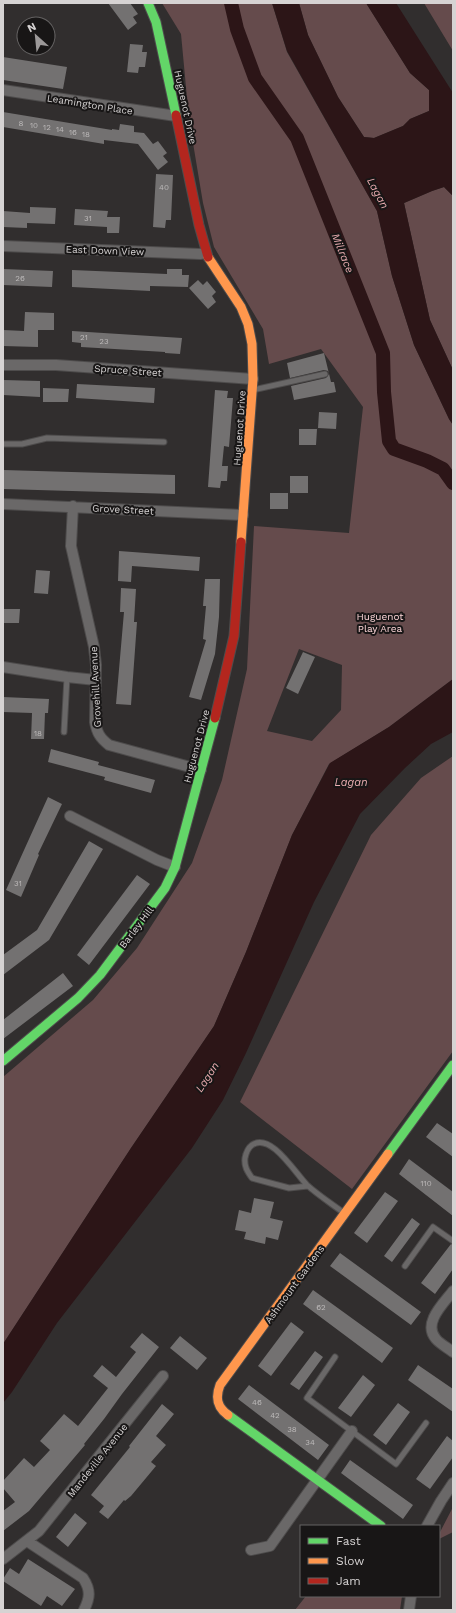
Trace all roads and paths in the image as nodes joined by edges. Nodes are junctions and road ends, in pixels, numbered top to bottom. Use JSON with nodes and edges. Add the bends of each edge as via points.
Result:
{"nodes":[{"id":1,"x":148,"y":3,"type":"edge"},
{"id":2,"x":3,"y":90,"type":"edge"},
{"id":3,"x":176,"y":116,"type":"junction"},
{"id":4,"x":3,"y":246,"type":"edge"},
{"id":5,"x":206,"y":253,"type":"junction"},
{"id":6,"x":3,"y":365,"type":"edge"},
{"id":7,"x":325,"y":374,"type":"dead end"},
{"id":8,"x":253,"y":379,"type":"junction"},
{"id":9,"x":252,"y":390,"type":"junction"},
{"id":10,"x":164,"y":442,"type":"dead end"},
{"id":11,"x":3,"y":444,"type":"edge"},
{"id":12,"x":3,"y":504,"type":"edge"},
{"id":13,"x":73,"y":506,"type":"junction"},
{"id":14,"x":243,"y":515,"type":"junction"},
{"id":15,"x":3,"y":668,"type":"edge"},
{"id":16,"x":67,"y":677,"type":"junction"},
{"id":17,"x":96,"y":680,"type":"junction"},
{"id":18,"x":64,"y":732,"type":"dead end"},
{"id":19,"x":202,"y":770,"type":"junction"},
{"id":20,"x":70,"y":816,"type":"dead end"},
{"id":21,"x":175,"y":867,"type":"junction"},
{"id":22,"x":3,"y":1061,"type":"edge"},
{"id":23,"x":453,"y":1065,"type":"edge"},
{"id":24,"x":308,"y":1186,"type":"junction"},
{"id":25,"x":345,"y":1213,"type":"junction"},
{"id":26,"x":453,"y":1241,"type":"edge"},
{"id":27,"x":405,"y":1266,"type":"dead end"},
{"id":28,"x":453,"y":1291,"type":"edge"},
{"id":29,"x":453,"y":1352,"type":"edge"},
{"id":30,"x":335,"y":1357,"type":"dead end"},
{"id":31,"x":163,"y":1376,"type":"dead end"},
{"id":32,"x":426,"y":1423,"type":"dead end"},
{"id":33,"x":352,"y":1432,"type":"junction"},
{"id":34,"x":317,"y":1480,"type":"junction"},
{"id":35,"x":453,"y":1484,"type":"edge"},
{"id":36,"x":380,"y":1525,"type":"edge"},
{"id":37,"x":428,"y":1525,"type":"edge"},
{"id":38,"x":27,"y":1541,"type":"junction"},
{"id":39,"x":251,"y":1550,"type":"dead end"},
{"id":40,"x":3,"y":1559,"type":"edge"},
{"id":41,"x":410,"y":1597,"type":"edge"},
{"id":42,"x":84,"y":1610,"type":"edge"},
{"id":43,"x":409,"y":1610,"type":"edge"}],
"edges":[{"from":1,"to":3,"type":"street","name":"Huguenot Drive","via":[[156,22]]},
{"from":2,"to":3,"type":"street","name":"Leamington Place"},
{"from":3,"to":5,"type":"street","name":"Huguenot Drive"},
{"from":4,"to":5,"type":"street","name":"East Down View"},
{"from":5,"to":8,"type":"street","name":"Huguenot Drive","via":[[235,296],[248,323],[252,337]]},
{"from":6,"to":8,"type":"street","name":"Spruce Street","via":[[56,365]]},
{"from":7,"to":9,"type":"lane"},
{"from":8,"to":9,"type":"street","name":"Huguenot Drive"},
{"from":9,"to":14,"type":"street","name":"Huguenot Drive"},
{"from":10,"to":11,"type":"lane","via":[[46,438],[22,444]]},
{"from":12,"to":13,"type":"street","name":"Grove Street"},
{"from":13,"to":14,"type":"street","name":"Grove Street"},
{"from":13,"to":17,"type":"street","name":"Grovehill Avenue","via":[[72,546],[94,647]]},
{"from":14,"to":19,"type":"street","name":"Huguenot Drive","via":[[230,663]]},
{"from":15,"to":16,"type":"street"},
{"from":16,"to":17,"type":"street"},
{"from":16,"to":18,"type":"lane"},
{"from":17,"to":19,"type":"street","name":"Grovehill Avenue","via":[[95,722],[101,739],[109,745]]},
{"from":19,"to":21,"type":"street","name":"Huguenot Drive"},
{"from":20,"to":21,"type":"street"},
{"from":21,"to":22,"type":"street","name":"Barley Hill","via":[[165,888],[100,975],[78,998]]},
{"from":23,"to":25,"type":"street","name":"Ashmount Gardens"},
{"from":24,"to":24,"type":"lane","via":[[289,1188],[252,1178],[245,1166],[245,1156],[249,1148],[254,1144],[268,1143]]},
{"from":24,"to":25,"type":"lane"},
{"from":25,"to":34,"type":"street","name":"Ashmount Gardens","via":[[216,1394],[216,1401],[225,1413]]},
{"from":26,"to":27,"type":"lane","via":[[433,1227]]},
{"from":28,"to":29,"type":"street","via":[[433,1318],[431,1325],[436,1339]]},
{"from":30,"to":33,"type":"lane","via":[[307,1398]]},
{"from":31,"to":38,"type":"street","name":"Mandeville Avenue","via":[[67,1497]]},
{"from":32,"to":33,"type":"lane","via":[[396,1464]]},
{"from":33,"to":34,"type":"street"},
{"from":34,"to":36,"type":"street","name":"Ashmount Gardens"},
{"from":34,"to":39,"type":"street","via":[[270,1546]]},
{"from":35,"to":37,"type":"street"},
{"from":38,"to":40,"type":"street","name":"Mandeville Avenue"},
{"from":38,"to":42,"type":"street","via":[[83,1578],[90,1597]]},
{"from":41,"to":43,"type":"street"}]}
